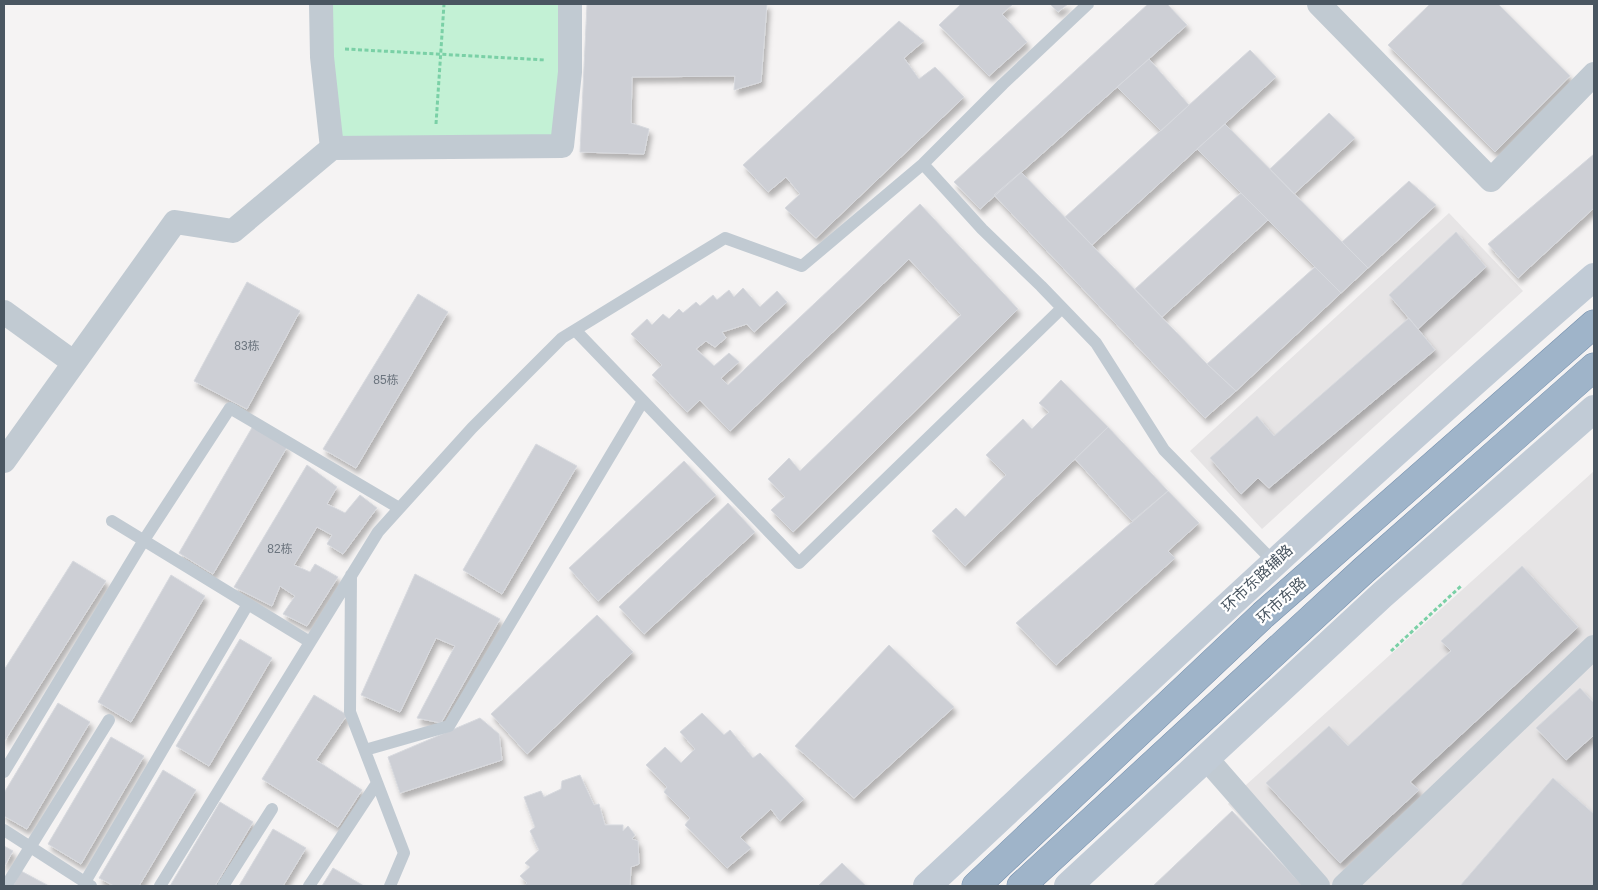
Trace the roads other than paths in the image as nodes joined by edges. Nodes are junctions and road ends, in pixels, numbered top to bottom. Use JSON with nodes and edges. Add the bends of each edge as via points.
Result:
{"nodes":[{"id":1,"x":321,"y":4,"type":"edge"},
{"id":2,"x":570,"y":4,"type":"edge"},
{"id":3,"x":1088,"y":4,"type":"edge"},
{"id":4,"x":1319,"y":4,"type":"edge"},
{"id":5,"x":1594,"y":74,"type":"edge"},
{"id":6,"x":332,"y":148,"type":"junction"},
{"id":7,"x":923,"y":164,"type":"junction"},
{"id":8,"x":1594,"y":277,"type":"edge"},
{"id":9,"x":1062,"y":308,"type":"junction"},
{"id":10,"x":4,"y":312,"type":"edge"},
{"id":11,"x":1594,"y":324,"type":"edge"},
{"id":12,"x":575,"y":330,"type":"junction"},
{"id":13,"x":73,"y":362,"type":"junction"},
{"id":14,"x":1594,"y":367,"type":"edge"},
{"id":15,"x":643,"y":401,"type":"junction"},
{"id":16,"x":1594,"y":409,"type":"edge"},
{"id":17,"x":4,"y":461,"type":"edge"},
{"id":18,"x":399,"y":508,"type":"junction"},
{"id":19,"x":112,"y":521,"type":"dead end"},
{"id":20,"x":144,"y":540,"type":"junction"},
{"id":21,"x":1274,"y":562,"type":"junction"},
{"id":22,"x":351,"y":575,"type":"junction"},
{"id":23,"x":248,"y":604,"type":"junction"},
{"id":24,"x":310,"y":642,"type":"junction"},
{"id":25,"x":1590,"y":659,"type":"edge"},
{"id":26,"x":109,"y":720,"type":"dead end"},
{"id":27,"x":365,"y":750,"type":"junction"},
{"id":28,"x":1206,"y":758,"type":"junction"},
{"id":29,"x":4,"y":772,"type":"edge"},
{"id":30,"x":377,"y":783,"type":"junction"},
{"id":31,"x":272,"y":809,"type":"dead end"},
{"id":32,"x":4,"y":830,"type":"edge"},
{"id":33,"x":30,"y":847,"type":"junction"},
{"id":34,"x":88,"y":884,"type":"edge"},
{"id":35,"x":6,"y":886,"type":"edge"},
{"id":36,"x":160,"y":886,"type":"edge"},
{"id":37,"x":223,"y":886,"type":"edge"},
{"id":38,"x":309,"y":886,"type":"edge"},
{"id":39,"x":390,"y":886,"type":"edge"},
{"id":40,"x":927,"y":886,"type":"edge"},
{"id":41,"x":976,"y":886,"type":"edge"},
{"id":42,"x":1021,"y":886,"type":"edge"},
{"id":43,"x":1068,"y":886,"type":"edge"},
{"id":44,"x":1318,"y":886,"type":"edge"},
{"id":45,"x":1344,"y":886,"type":"edge"}],
"edges":[{"from":1,"to":6,"type":"street"},
{"from":2,"to":6,"type":"street","via":[[570,61],[562,146]]},
{"from":3,"to":7,"type":"lane"},
{"from":4,"to":5,"type":"street","via":[[1491,180]]},
{"from":6,"to":13,"type":"street","via":[[233,231],[175,222]]},
{"from":7,"to":9,"type":"lane","via":[[982,230]]},
{"from":7,"to":12,"type":"lane","via":[[802,266],[726,238]]},
{"from":8,"to":21,"type":"main road","name":"环市东路辅路"},
{"from":9,"to":15,"type":"lane","via":[[799,563]]},
{"from":9,"to":21,"type":"lane","via":[[1096,343],[1164,450]]},
{"from":10,"to":13,"type":"street"},
{"from":11,"to":41,"type":"highway","name":"环市东路","via":[[1263,616]]},
{"from":12,"to":15,"type":"lane"},
{"from":12,"to":18,"type":"lane","via":[[562,338],[472,428]]},
{"from":13,"to":17,"type":"street"},
{"from":14,"to":42,"type":"highway","via":[[1364,570]]},
{"from":15,"to":27,"type":"lane","via":[[449,726]]},
{"from":16,"to":28,"type":"main road","via":[[1382,595]]},
{"from":18,"to":20,"type":"lane","via":[[230,408]]},
{"from":18,"to":22,"type":"lane","via":[[378,532]]},
{"from":19,"to":20,"type":"lane"},
{"from":20,"to":23,"type":"lane"},
{"from":20,"to":29,"type":"lane"},
{"from":21,"to":40,"type":"main road","name":"环市东路辅路"},
{"from":22,"to":24,"type":"lane"},
{"from":22,"to":27,"type":"lane","via":[[350,712]]},
{"from":23,"to":24,"type":"lane"},
{"from":23,"to":34,"type":"lane"},
{"from":24,"to":36,"type":"lane"},
{"from":25,"to":45,"type":"street"},
{"from":26,"to":33,"type":"lane"},
{"from":27,"to":30,"type":"lane"},
{"from":28,"to":43,"type":"main road"},
{"from":28,"to":44,"type":"street"},
{"from":30,"to":38,"type":"lane"},
{"from":30,"to":39,"type":"lane","via":[[404,853]]},
{"from":31,"to":37,"type":"lane"},
{"from":32,"to":33,"type":"lane"},
{"from":33,"to":34,"type":"lane"},
{"from":33,"to":35,"type":"lane"}]}
